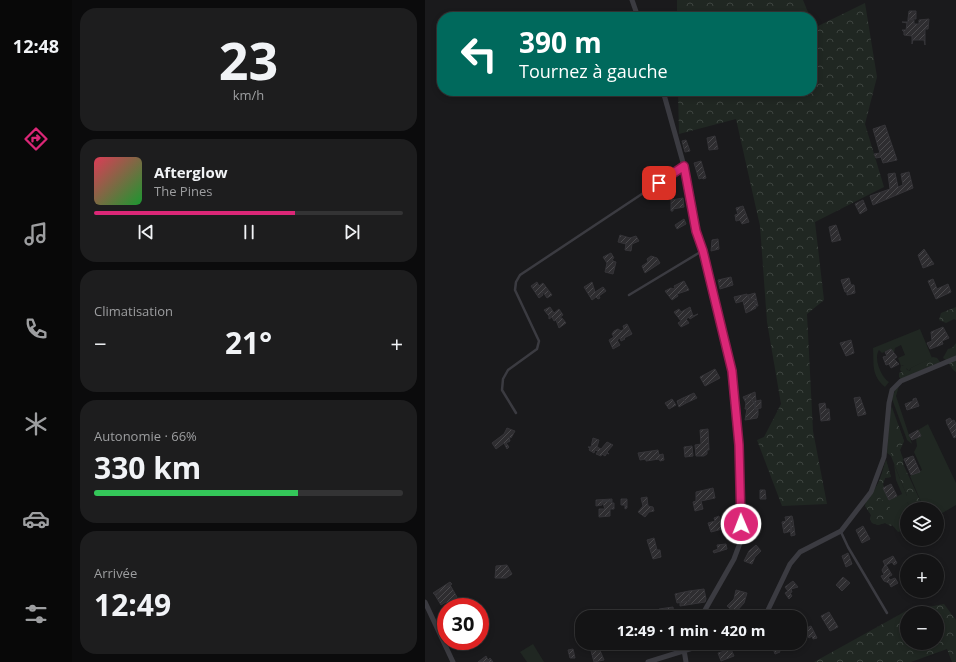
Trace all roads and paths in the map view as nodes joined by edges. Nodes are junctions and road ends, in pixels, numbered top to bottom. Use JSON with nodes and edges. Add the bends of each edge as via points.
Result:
{"nodes":[{"id":1,"x":632,"y":0,"type":"edge"},
{"id":2,"x":636,"y":12,"type":"edge"},
{"id":3,"x":664,"y":96,"type":"edge"},
{"id":4,"x":684,"y":166,"type":"junction"},
{"id":5,"x":703,"y":251,"type":"junction"},
{"id":6,"x":629,"y":295,"type":"dead end"},
{"id":7,"x":956,"y":358,"type":"edge"},
{"id":8,"x":516,"y":413,"type":"dead end"},
{"id":9,"x":841,"y":531,"type":"junction"},
{"id":10,"x":425,"y":602,"type":"edge"},
{"id":11,"x":705,"y":610,"type":"edge"},
{"id":12,"x":768,"y":610,"type":"edge"},
{"id":13,"x":887,"y":613,"type":"dead end"},
{"id":14,"x":684,"y":650,"type":"joint"},
{"id":15,"x":453,"y":662,"type":"edge"},
{"id":16,"x":648,"y":662,"type":"edge"},
{"id":17,"x":686,"y":662,"type":"edge"}],
"edges":[{"from":1,"to":2,"type":"street"},
{"from":3,"to":4,"type":"street"},
{"from":4,"to":5,"type":"street","via":[[696,231]]},
{"from":4,"to":8,"type":"lane","via":[[521,275],[516,282],[515,290],[539,341],[537,349],[508,370],[503,379],[502,390]]},
{"from":5,"to":6,"type":"lane"},
{"from":5,"to":11,"type":"street","via":[[732,371],[739,445],[741,524],[740,543],[734,559]]},
{"from":7,"to":9,"type":"street","via":[[901,382],[892,390],[884,457],[871,492]]},
{"from":9,"to":12,"type":"street","via":[[800,552],[790,564]]},
{"from":9,"to":13,"type":"lane","via":[[847,547]]},
{"from":10,"to":15,"type":"street"},
{"from":14,"to":16,"type":"street"},
{"from":14,"to":17,"type":"street"}]}
